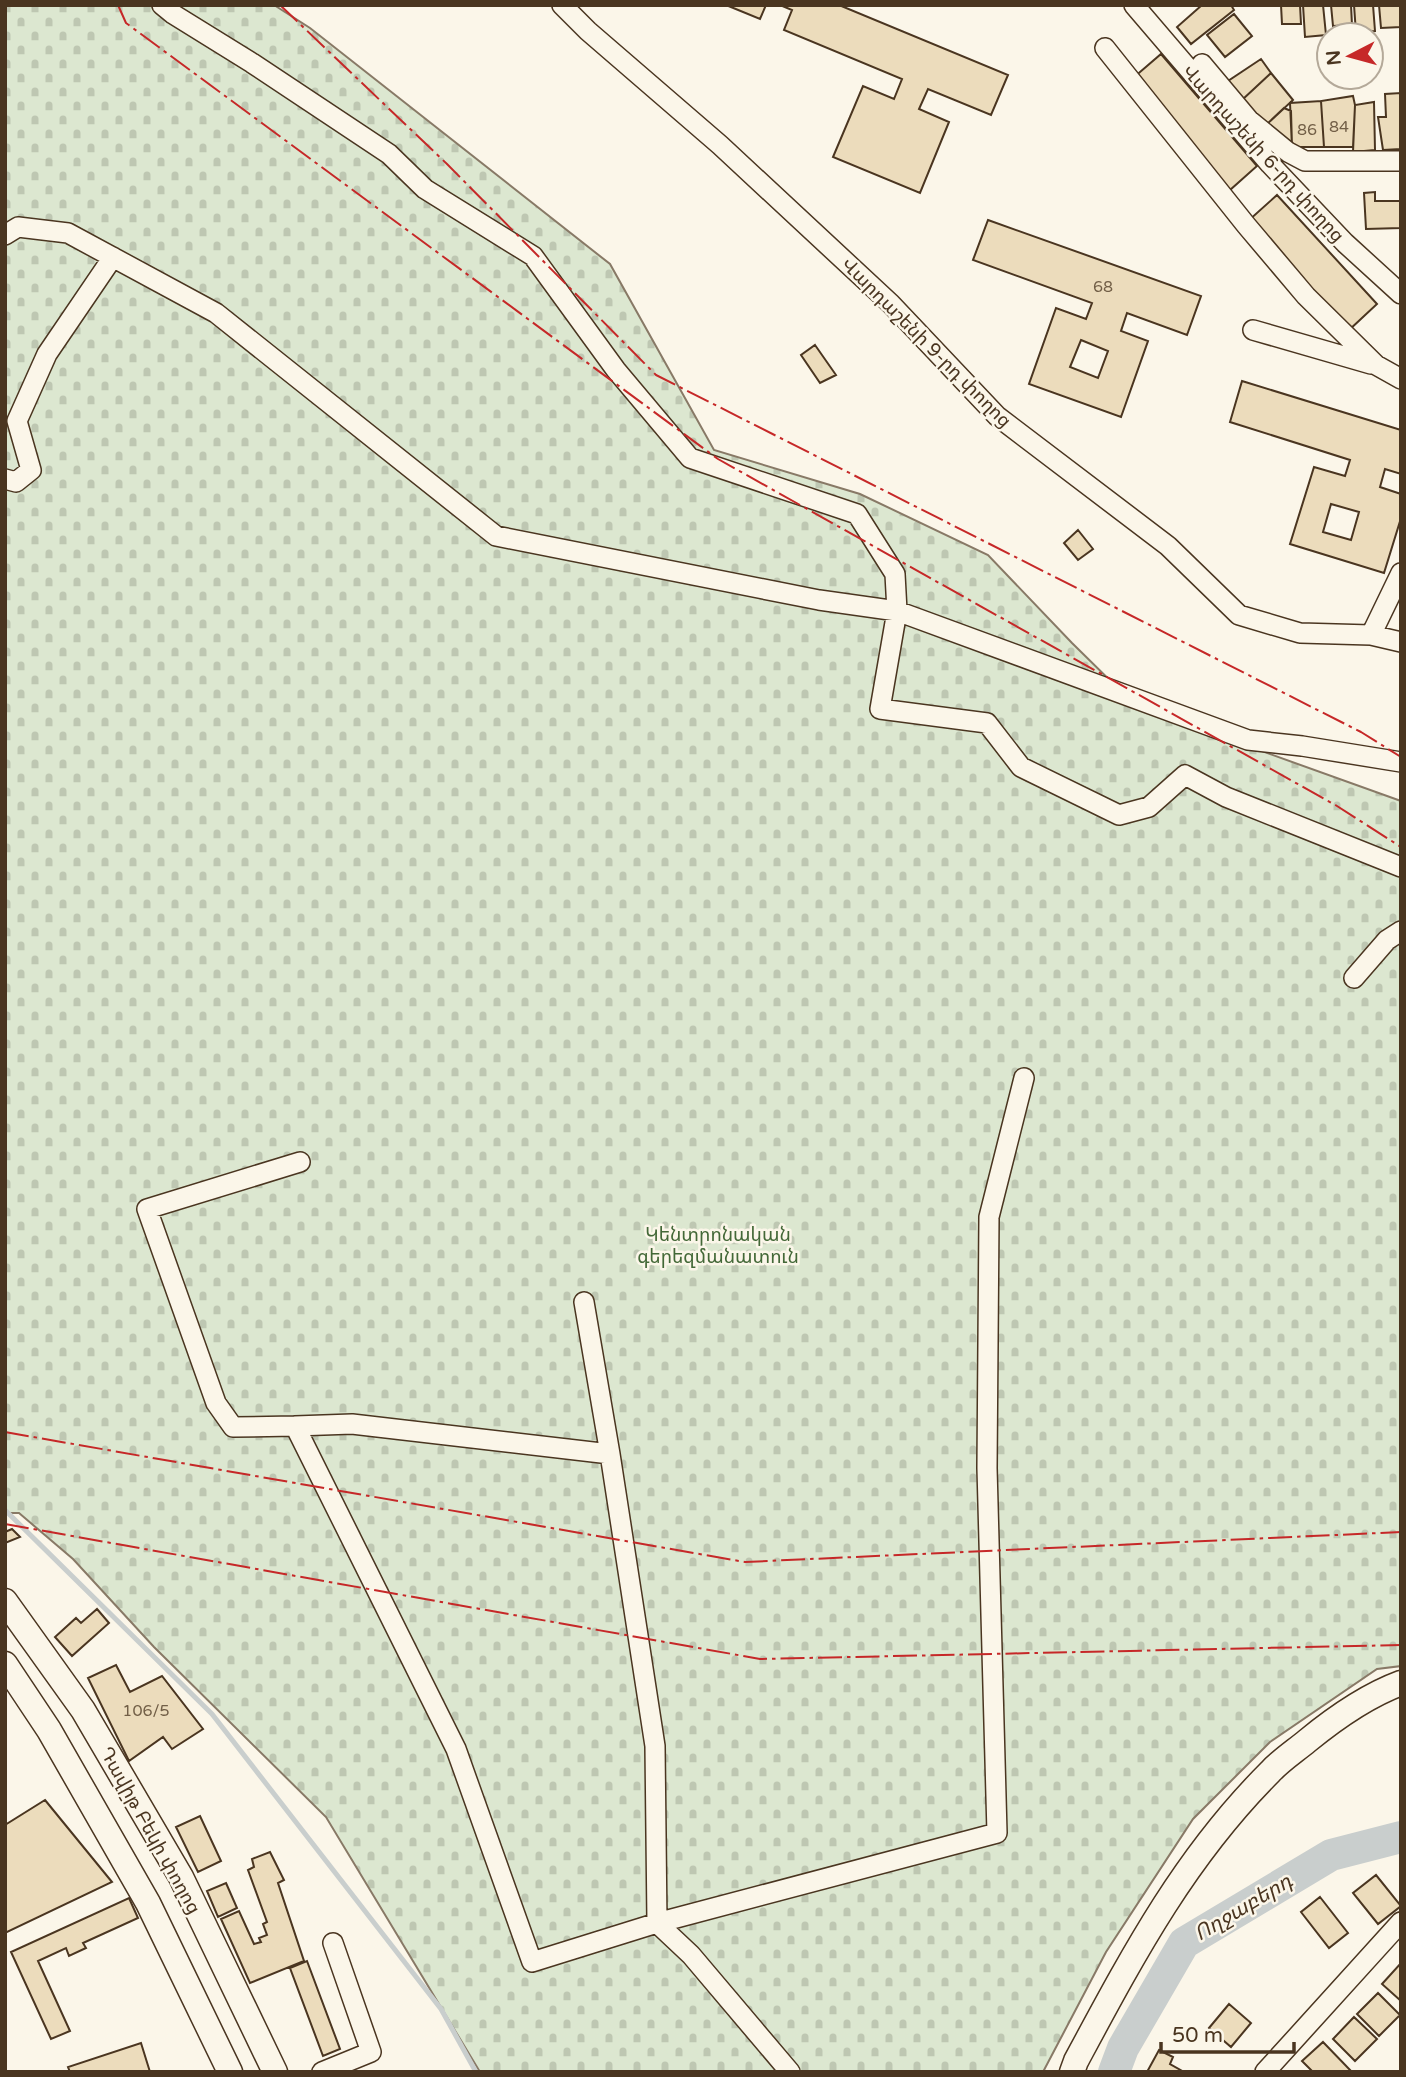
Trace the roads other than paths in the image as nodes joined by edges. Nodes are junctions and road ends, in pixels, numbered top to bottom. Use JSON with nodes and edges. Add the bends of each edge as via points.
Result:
{"nodes":[{"id":1,"x":162,"y":5,"type":"edge"},
{"id":2,"x":562,"y":5,"type":"edge"},
{"id":3,"x":1134,"y":5,"type":"edge"},
{"id":4,"x":1150,"y":5,"type":"edge"},
{"id":5,"x":1105,"y":48,"type":"dead end"},
{"id":6,"x":1401,"y":161,"type":"edge"},
{"id":7,"x":5,"y":235,"type":"edge"},
{"id":8,"x":113,"y":257,"type":"junction"},
{"id":9,"x":1401,"y":293,"type":"edge"},
{"id":10,"x":1253,"y":330,"type":"dead end"},
{"id":11,"x":1376,"y":365,"type":"junction"},
{"id":12,"x":1401,"y":379,"type":"edge"},
{"id":13,"x":5,"y":479,"type":"edge"},
{"id":14,"x":1401,"y":573,"type":"edge"},
{"id":15,"x":897,"y":611,"type":"junction"},
{"id":16,"x":1371,"y":635,"type":"junction"},
{"id":17,"x":1401,"y":642,"type":"edge"},
{"id":18,"x":1401,"y":762,"type":"edge"},
{"id":19,"x":1401,"y":867,"type":"edge"},
{"id":20,"x":1401,"y":931,"type":"edge"},
{"id":21,"x":1354,"y":978,"type":"dead end"},
{"id":22,"x":1024,"y":1078,"type":"dead end"},
{"id":23,"x":300,"y":1162,"type":"dead end"},
{"id":24,"x":584,"y":1303,"type":"dead end"},
{"id":25,"x":295,"y":1426,"type":"junction"},
{"id":26,"x":610,"y":1454,"type":"junction"},
{"id":27,"x":5,"y":1601,"type":"edge"},
{"id":28,"x":5,"y":1664,"type":"edge"},
{"id":29,"x":1401,"y":1683,"type":"edge"},
{"id":30,"x":1401,"y":1922,"type":"edge"},
{"id":31,"x":657,"y":1923,"type":"junction"},
{"id":32,"x":333,"y":1943,"type":"dead end"},
{"id":33,"x":230,"y":2072,"type":"edge"},
{"id":34,"x":275,"y":2072,"type":"edge"},
{"id":35,"x":322,"y":2072,"type":"edge"},
{"id":36,"x":790,"y":2072,"type":"edge"},
{"id":37,"x":1072,"y":2072,"type":"edge"},
{"id":38,"x":1265,"y":2072,"type":"edge"}],
"edges":[{"from":1,"to":15,"type":"street","via":[[389,154],[425,189],[533,256],[616,370],[690,458],[857,514],[895,574]]},
{"from":2,"to":16,"type":"street","name":"Վարդաշենի 9-րդ փողոց","via":[[891,304],[997,416],[1168,546],[1238,615],[1300,633]]},
{"from":3,"to":9,"type":"street","name":"Վարդաշենի 6-րդ փողոց","via":[[1270,164],[1345,243]]},
{"from":4,"to":6,"type":"street","via":[[1250,120],[1288,152],[1305,161]]},
{"from":5,"to":11,"type":"street","via":[[1306,296]]},
{"from":7,"to":8,"type":"street","via":[[18,227],[68,233]]},
{"from":8,"to":13,"type":"street","via":[[47,354],[17,421],[30,470],[16,482]]},
{"from":8,"to":15,"type":"street","via":[[216,313],[496,536],[819,600]]},
{"from":10,"to":11,"type":"street"},
{"from":11,"to":12,"type":"street"},
{"from":14,"to":16,"type":"street"},
{"from":15,"to":18,"type":"street","via":[[1248,740]]},
{"from":15,"to":19,"type":"street","via":[[880,709],[987,723],[1021,767],[1119,815],[1149,807],[1185,775],[1226,797]]},
{"from":16,"to":17,"type":"street","name":"Վարդաշենի 9-րդ փողոց"},
{"from":20,"to":21,"type":"street","via":[[1387,940]]},
{"from":22,"to":31,"type":"street","via":[[989,1217],[987,1468],[997,1833]]},
{"from":23,"to":25,"type":"street","via":[[147,1209],[216,1403],[233,1427]]},
{"from":24,"to":26,"type":"street"},
{"from":25,"to":26,"type":"street","via":[[352,1424]]},
{"from":25,"to":31,"type":"street","via":[[456,1749],[532,1962]]},
{"from":26,"to":31,"type":"street","via":[[655,1746]]},
{"from":27,"to":34,"type":"main road","name":"Դավիթ Բեկի փողոց","via":[[83,1710],[181,1877]]},
{"from":28,"to":33,"type":"main road","name":"Դավիթ Բեկի փողոց","via":[[49,1730],[148,1903]]},
{"from":29,"to":37,"type":"main road","via":[[1377,1692],[1325,1726],[1272,1770],[1214,1833],[1132,1956]]},
{"from":30,"to":38,"type":"street"},
{"from":31,"to":36,"type":"street","via":[[691,1955]]},
{"from":32,"to":35,"type":"street","via":[[371,2052]]}]}
